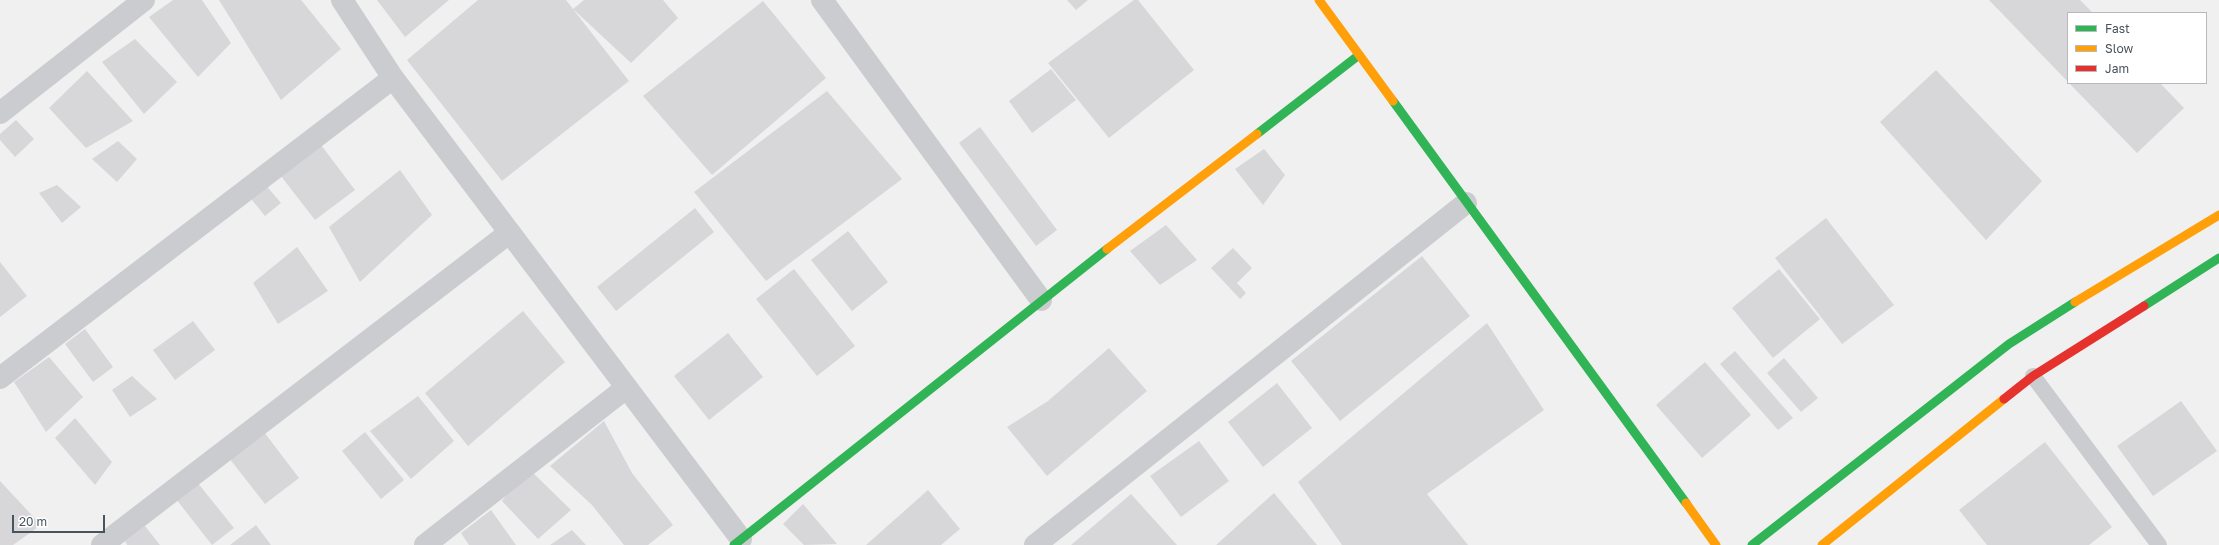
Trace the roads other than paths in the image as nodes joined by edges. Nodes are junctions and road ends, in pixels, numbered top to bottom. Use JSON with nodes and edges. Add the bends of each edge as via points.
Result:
{"nodes":[{"id":1,"x":144,"y":0,"type":"edge"},
{"id":2,"x":342,"y":0,"type":"edge"},
{"id":3,"x":822,"y":0,"type":"edge"},
{"id":4,"x":1319,"y":0,"type":"edge"},
{"id":5,"x":1359,"y":55,"type":"junction"},
{"id":6,"x":393,"y":78,"type":"junction"},
{"id":7,"x":0,"y":113,"type":"edge"},
{"id":8,"x":1466,"y":203,"type":"junction"},
{"id":9,"x":2219,"y":215,"type":"edge"},
{"id":10,"x":509,"y":233,"type":"junction"},
{"id":11,"x":2219,"y":258,"type":"edge"},
{"id":12,"x":1041,"y":300,"type":"junction"},
{"id":13,"x":2033,"y":376,"type":"junction"},
{"id":14,"x":0,"y":378,"type":"edge"},
{"id":15,"x":626,"y":388,"type":"junction"},
{"id":16,"x":737,"y":542,"type":"edge"},
{"id":17,"x":102,"y":545,"type":"edge"},
{"id":18,"x":425,"y":545,"type":"edge"},
{"id":19,"x":1035,"y":545,"type":"edge"},
{"id":20,"x":1716,"y":545,"type":"edge"},
{"id":21,"x":1752,"y":545,"type":"edge"},
{"id":22,"x":1822,"y":545,"type":"edge"},
{"id":23,"x":2159,"y":545,"type":"edge"}],
"edges":[{"from":1,"to":7,"type":"street"},
{"from":2,"to":6,"type":"street"},
{"from":3,"to":12,"type":"street"},
{"from":4,"to":5,"type":"street"},
{"from":5,"to":8,"type":"street"},
{"from":5,"to":12,"type":"street"},
{"from":6,"to":10,"type":"street"},
{"from":6,"to":14,"type":"street"},
{"from":8,"to":19,"type":"street"},
{"from":8,"to":20,"type":"street"},
{"from":9,"to":21,"type":"street","via":[[2009,344]]},
{"from":10,"to":15,"type":"street"},
{"from":10,"to":17,"type":"street"},
{"from":11,"to":13,"type":"street"},
{"from":12,"to":16,"type":"street"},
{"from":13,"to":22,"type":"street"},
{"from":13,"to":23,"type":"lane"},
{"from":15,"to":16,"type":"street"},
{"from":15,"to":18,"type":"street"}]}
